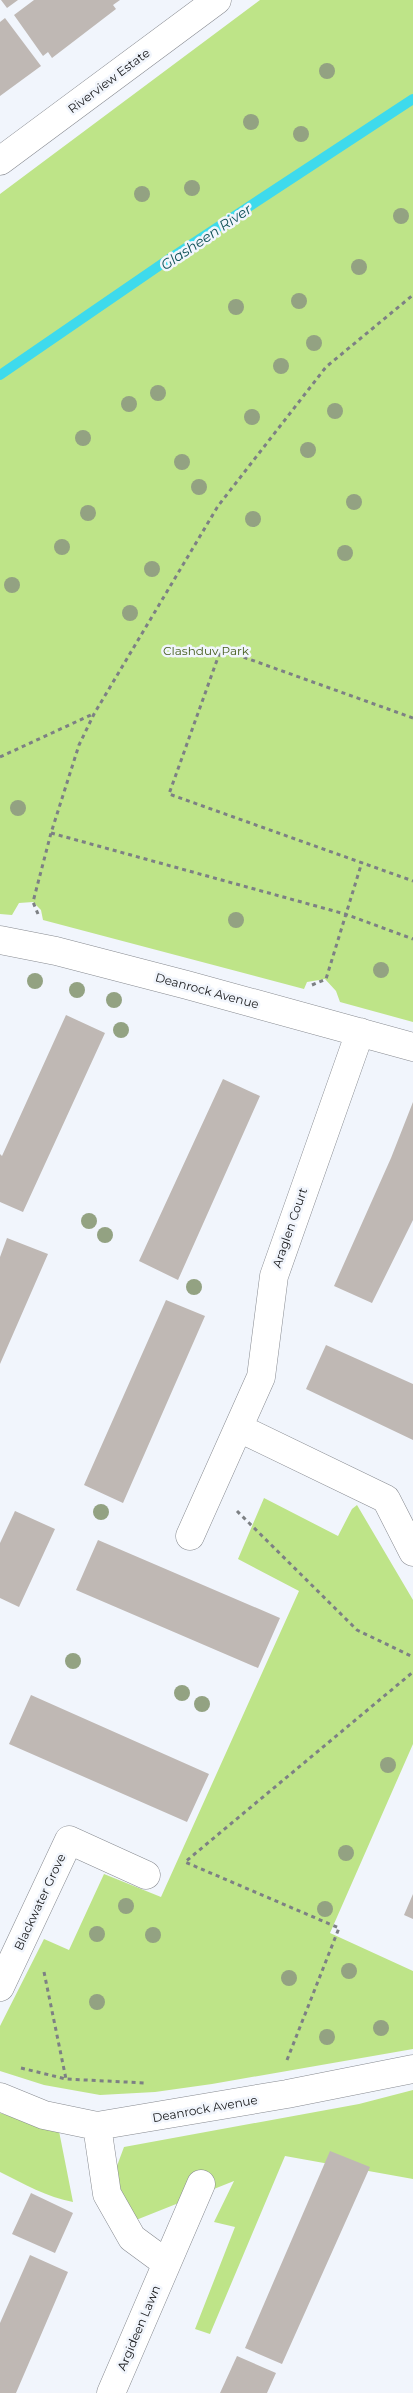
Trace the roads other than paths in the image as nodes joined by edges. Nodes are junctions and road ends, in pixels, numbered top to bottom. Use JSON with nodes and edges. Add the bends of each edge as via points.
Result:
{"nodes":[{"id":1,"x":217,"y":0,"type":"edge"},
{"id":2,"x":0,"y":162,"type":"edge"},
{"id":3,"x":0,"y":940,"type":"edge"},
{"id":4,"x":360,"y":1032,"type":"junction"},
{"id":5,"x":413,"y":1047,"type":"edge"},
{"id":6,"x":239,"y":1428,"type":"junction"},
{"id":7,"x":190,"y":1536,"type":"dead end"},
{"id":8,"x":413,"y":1552,"type":"edge"},
{"id":9,"x":146,"y":1876,"type":"dead end"},
{"id":10,"x":0,"y":1987,"type":"edge"},
{"id":11,"x":413,"y":2069,"type":"edge"},
{"id":12,"x":0,"y":2097,"type":"edge"},
{"id":13,"x":97,"y":2126,"type":"junction"},
{"id":14,"x":201,"y":2184,"type":"dead end"},
{"id":15,"x":166,"y":2263,"type":"junction"},
{"id":16,"x":111,"y":2393,"type":"edge"}],
"edges":[{"from":1,"to":2,"type":"street","name":"Riverview Estate"},
{"from":3,"to":4,"type":"street","name":"Deanrock Avenue","via":[[56,951]]},
{"from":4,"to":5,"type":"street","name":"Deanrock Avenue"},
{"from":4,"to":6,"type":"street","name":"Araglen Court","via":[[274,1276],[261,1377]]},
{"from":6,"to":7,"type":"street","name":"Araglen Court"},
{"from":6,"to":8,"type":"street","via":[[386,1500]]},
{"from":9,"to":10,"type":"street","name":"Blackwater Grove","via":[[69,1840]]},
{"from":11,"to":13,"type":"street","name":"Deanrock Avenue"},
{"from":12,"to":13,"type":"street","name":"Deanrock Avenue","via":[[44,2115]]},
{"from":13,"to":15,"type":"street","via":[[106,2194],[132,2238]]},
{"from":14,"to":15,"type":"street","name":"Argideen Lawn"},
{"from":15,"to":16,"type":"street","name":"Argideen Lawn"}]}
